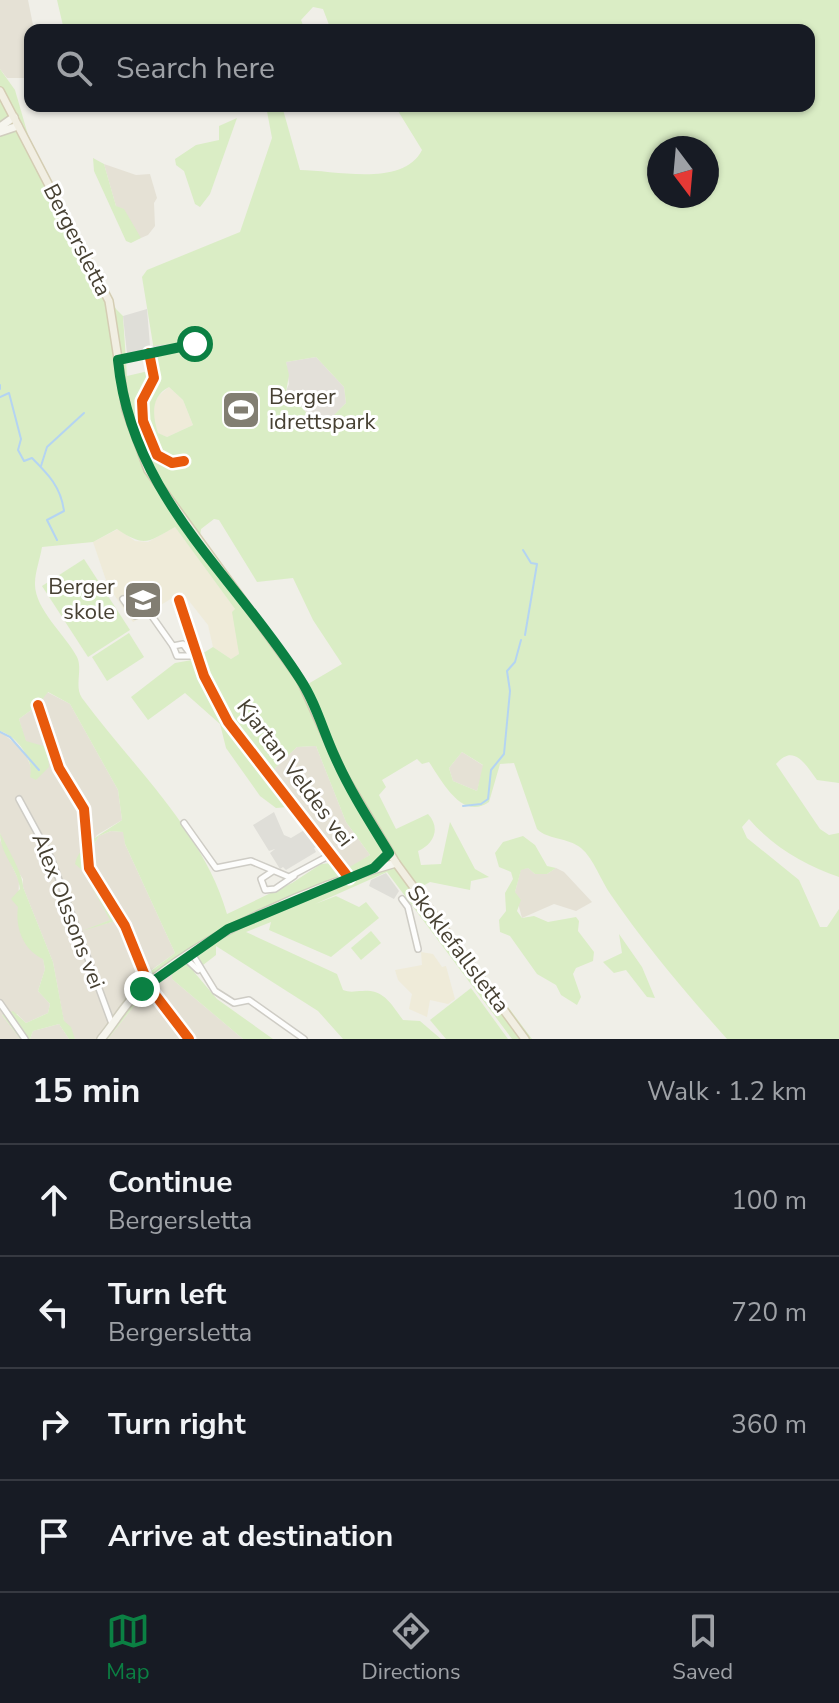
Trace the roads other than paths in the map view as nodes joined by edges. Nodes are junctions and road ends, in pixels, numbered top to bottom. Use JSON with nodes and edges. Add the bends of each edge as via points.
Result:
{"nodes":[{"id":1,"x":0,"y":88,"type":"edge"},
{"id":2,"x":14,"y":117,"type":"junction"},
{"id":3,"x":18,"y":126,"type":"junction"},
{"id":4,"x":0,"y":129,"type":"edge"},
{"id":5,"x":195,"y":344,"type":"dead end"},
{"id":6,"x":149,"y":353,"type":"junction"},
{"id":7,"x":118,"y":360,"type":"junction"},
{"id":8,"x":184,"y":461,"type":"dead end"},
{"id":9,"x":123,"y":599,"type":"dead end"},
{"id":10,"x":179,"y":600,"type":"dead end"},
{"id":11,"x":173,"y":646,"type":"junction"},
{"id":12,"x":194,"y":656,"type":"junction"},
{"id":13,"x":38,"y":705,"type":"dead end"},
{"id":14,"x":19,"y":799,"type":"dead end"},
{"id":15,"x":184,"y":823,"type":"dead end"},
{"id":16,"x":332,"y":854,"type":"junction"},
{"id":17,"x":393,"y":858,"type":"junction"},
{"id":18,"x":275,"y":871,"type":"junction"},
{"id":19,"x":295,"y":875,"type":"junction"},
{"id":20,"x":349,"y":878,"type":"junction"},
{"id":21,"x":402,"y":899,"type":"dead end"},
{"id":22,"x":418,"y":949,"type":"dead end"},
{"id":23,"x":188,"y":955,"type":"junction"},
{"id":24,"x":148,"y":984,"type":"junction"},
{"id":25,"x":0,"y":1003,"type":"edge"},
{"id":26,"x":112,"y":1024,"type":"junction"},
{"id":27,"x":296,"y":1037,"type":"edge"},
{"id":28,"x":25,"y":1039,"type":"edge"},
{"id":29,"x":101,"y":1039,"type":"edge"},
{"id":30,"x":189,"y":1039,"type":"edge"},
{"id":31,"x":304,"y":1039,"type":"edge"},
{"id":32,"x":525,"y":1039,"type":"edge"}],
"edges":[{"from":1,"to":2,"type":"main road","name":"Bergersletta"},
{"from":2,"to":3,"type":"main road","name":"Bergersletta"},
{"from":2,"to":4,"type":"main road"},
{"from":3,"to":4,"type":"main road"},
{"from":3,"to":7,"type":"main road","name":"Bergersletta","via":[[104,289]]},
{"from":5,"to":6,"type":"street"},
{"from":6,"to":7,"type":"street"},
{"from":6,"to":8,"type":"street","via":[[154,378],[142,401],[145,428],[157,455],[172,463]]},
{"from":7,"to":17,"type":"main road","name":"Bergersletta","via":[[128,419],[148,470],[300,679],[343,774]]},
{"from":9,"to":11,"type":"street","via":[[135,616],[149,612]]},
{"from":10,"to":12,"type":"street","name":"Kjartan Veldes vei"},
{"from":11,"to":12,"type":"street","via":[[183,644]]},
{"from":11,"to":12,"type":"street","via":[[177,656]]},
{"from":12,"to":16,"type":"street","name":"Kjartan Veldes vei","via":[[232,727]]},
{"from":13,"to":24,"type":"street","via":[[59,768],[84,809],[89,868],[125,926]]},
{"from":14,"to":26,"type":"street","name":"Alex Olssons vei","via":[[47,848]]},
{"from":15,"to":18,"type":"street","via":[[216,868],[251,861]]},
{"from":16,"to":19,"type":"street","name":"Kjartan Veldes vei"},
{"from":16,"to":20,"type":"street","name":"Kjartan Veldes vei"},
{"from":17,"to":20,"type":"main road"},
{"from":17,"to":32,"type":"main road","name":"Skoklefallsletta"},
{"from":18,"to":19,"type":"street"},
{"from":18,"to":19,"type":"street","name":"Kjartan Veldes vei","via":[[261,879],[265,890]]},
{"from":20,"to":23,"type":"main road","via":[[228,929]]},
{"from":21,"to":22,"type":"street"},
{"from":23,"to":24,"type":"main road"},
{"from":23,"to":27,"type":"street","via":[[215,991],[234,1003],[249,1000]]},
{"from":24,"to":26,"type":"main road"},
{"from":24,"to":30,"type":"street"},
{"from":25,"to":28,"type":"street"},
{"from":26,"to":29,"type":"main road"},
{"from":27,"to":31,"type":"street"}]}
